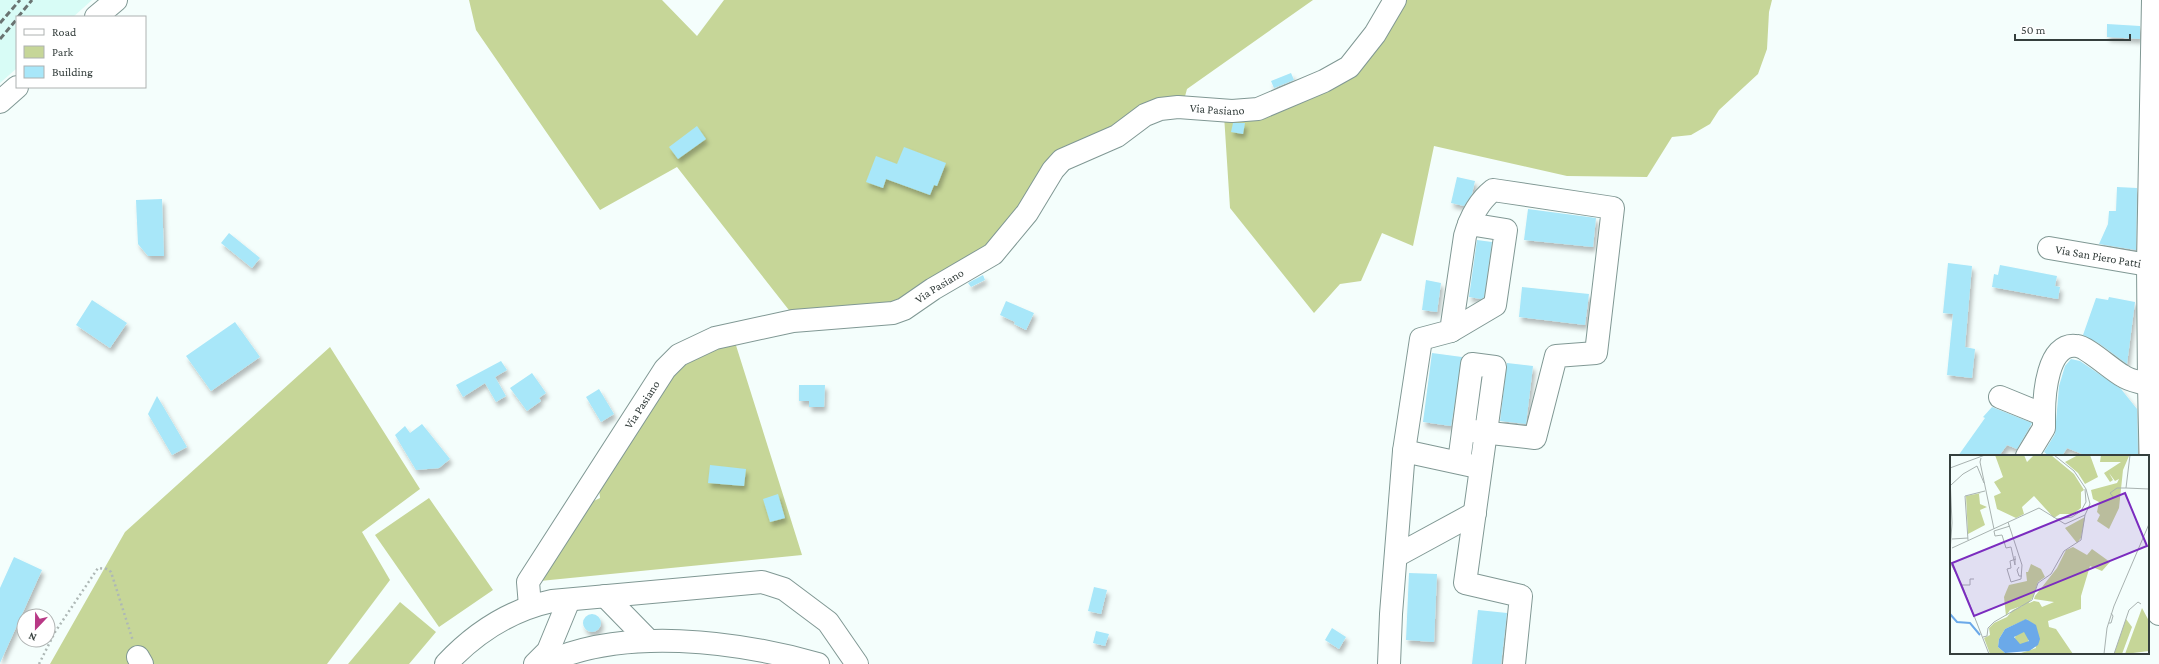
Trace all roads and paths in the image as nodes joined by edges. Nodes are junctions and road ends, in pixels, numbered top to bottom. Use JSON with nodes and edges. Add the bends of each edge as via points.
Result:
{"nodes":[{"id":1,"x":116,"y":0,"type":"edge"},
{"id":2,"x":1395,"y":0,"type":"edge"},
{"id":3,"x":2153,"y":0,"type":"edge"},
{"id":4,"x":97,"y":16,"type":"edge"},
{"id":5,"x":16,"y":88,"type":"edge"},
{"id":6,"x":0,"y":102,"type":"edge"},
{"id":7,"x":1469,"y":224,"type":"junction"},
{"id":8,"x":2049,"y":248,"type":"dead end"},
{"id":9,"x":2148,"y":264,"type":"junction"},
{"id":10,"x":1451,"y":331,"type":"junction"},
{"id":11,"x":2149,"y":385,"type":"junction"},
{"id":12,"x":2000,"y":397,"type":"dead end"},
{"id":13,"x":2044,"y":415,"type":"junction"},
{"id":14,"x":1464,"y":430,"type":"junction"},
{"id":15,"x":1486,"y":433,"type":"junction"},
{"id":16,"x":1404,"y":450,"type":"junction"},
{"id":17,"x":2028,"y":455,"type":"edge"},
{"id":18,"x":1459,"y":462,"type":"junction"},
{"id":19,"x":1482,"y":468,"type":"junction"},
{"id":20,"x":1475,"y":513,"type":"junction"},
{"id":21,"x":1396,"y":556,"type":"junction"},
{"id":22,"x":605,"y":596,"type":"junction"},
{"id":23,"x":568,"y":600,"type":"junction"},
{"id":24,"x":530,"y":606,"type":"junction"},
{"id":25,"x":2159,"y":615,"type":"edge"},
{"id":26,"x":649,"y":641,"type":"junction"},
{"id":27,"x":140,"y":660,"type":"edge"},
{"id":28,"x":39,"y":664,"type":"edge"},
{"id":29,"x":446,"y":664,"type":"edge"},
{"id":30,"x":535,"y":664,"type":"edge"},
{"id":31,"x":543,"y":664,"type":"edge"},
{"id":32,"x":818,"y":664,"type":"edge"},
{"id":33,"x":857,"y":664,"type":"edge"},
{"id":34,"x":1389,"y":664,"type":"edge"},
{"id":35,"x":1514,"y":664,"type":"edge"}],
"edges":[{"from":1,"to":4,"type":"street"},
{"from":2,"to":24,"type":"street","name":"Via Pasiano","via":[[1375,34],[1349,67],[1324,81],[1258,109],[1160,109],[1145,115],[1117,136],[1062,160],[1027,213],[993,254],[904,309],[893,313],[793,322],[715,338],[679,355],[665,369],[528,582]]},
{"from":3,"to":9,"type":"street","name":"Via San Piero Patti"},
{"from":5,"to":6,"type":"street"},
{"from":7,"to":10,"type":"street"},
{"from":7,"to":10,"type":"street","via":[[1506,230],[1494,305]]},
{"from":7,"to":15,"type":"street","via":[[1481,199],[1493,190],[1613,208],[1596,354],[1556,356],[1535,438]]},
{"from":8,"to":9,"type":"street","name":"Via San Piero Patti"},
{"from":9,"to":11,"type":"street","name":"Via San Piero Patti"},
{"from":10,"to":16,"type":"street","via":[[1421,339]]},
{"from":11,"to":13,"type":"street","via":[[2124,377],[2078,346],[2067,346],[2050,366]]},
{"from":11,"to":25,"type":"street","name":"Via San Piero Patti","via":[[2155,595]]},
{"from":12,"to":13,"type":"street"},
{"from":13,"to":17,"type":"street","via":[[2044,428]]},
{"from":14,"to":15,"type":"street"},
{"from":14,"to":15,"type":"street","via":[[1472,364],[1495,367]]},
{"from":14,"to":18,"type":"street"},
{"from":15,"to":19,"type":"street"},
{"from":16,"to":18,"type":"street"},
{"from":16,"to":21,"type":"street"},
{"from":18,"to":19,"type":"street"},
{"from":19,"to":20,"type":"street"},
{"from":20,"to":21,"type":"street"},
{"from":20,"to":35,"type":"street","via":[[1465,584],[1521,596]]},
{"from":21,"to":34,"type":"street"},
{"from":22,"to":23,"type":"street"},
{"from":22,"to":26,"type":"street"},
{"from":22,"to":33,"type":"street","via":[[762,582],[784,589],[828,622]]},
{"from":23,"to":24,"type":"street"},
{"from":23,"to":30,"type":"street","via":[[548,651]]},
{"from":24,"to":29,"type":"street","via":[[486,629]]},
{"from":26,"to":31,"type":"street","via":[[623,642],[589,648]]},
{"from":26,"to":32,"type":"street","via":[[670,640],[775,652]]},
{"from":27,"to":28,"type":"path","via":[[111,572],[98,568],[55,632]]}]}
